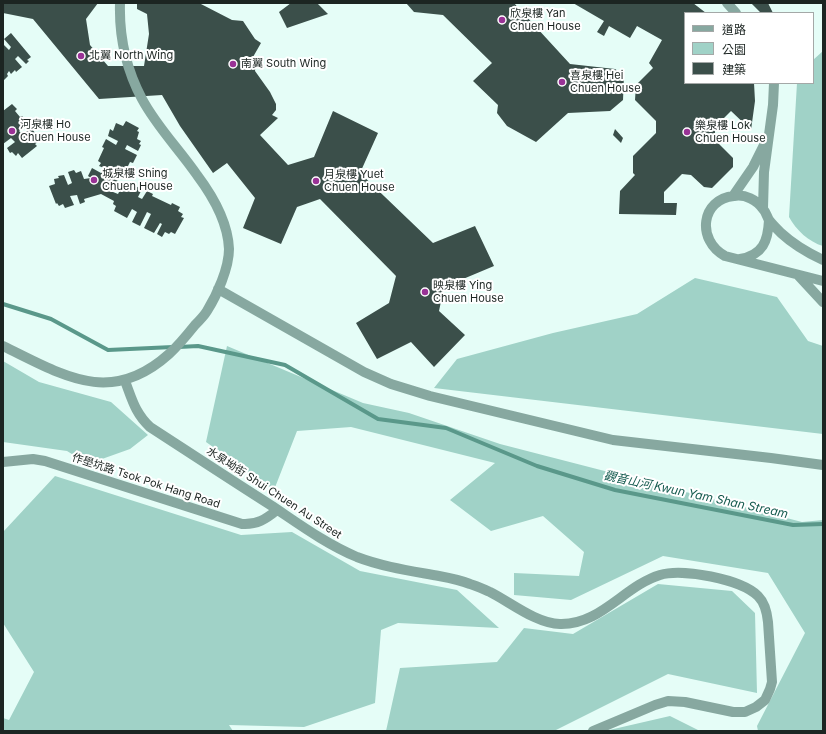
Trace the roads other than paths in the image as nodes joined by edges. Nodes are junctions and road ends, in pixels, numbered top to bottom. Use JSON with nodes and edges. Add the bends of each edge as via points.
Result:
{"nodes":[{"id":1,"x":120,"y":3,"type":"edge"},
{"id":2,"x":726,"y":3,"type":"edge"},
{"id":3,"x":735,"y":12,"type":"edge"},
{"id":4,"x":774,"y":84,"type":"edge"},
{"id":5,"x":769,"y":134,"type":"junction"},
{"id":6,"x":733,"y":196,"type":"junction"},
{"id":7,"x":763,"y":208,"type":"junction"},
{"id":8,"x":769,"y":220,"type":"junction"},
{"id":9,"x":738,"y":259,"type":"junction"},
{"id":10,"x":823,"y":260,"type":"edge"},
{"id":11,"x":798,"y":275,"type":"junction"},
{"id":12,"x":823,"y":281,"type":"edge"},
{"id":13,"x":218,"y":290,"type":"junction"},
{"id":14,"x":823,"y":302,"type":"edge"},
{"id":15,"x":3,"y":346,"type":"edge"},
{"id":16,"x":124,"y":381,"type":"junction"},
{"id":17,"x":3,"y":462,"type":"edge"},
{"id":18,"x":823,"y":465,"type":"edge"},
{"id":19,"x":277,"y":510,"type":"junction"},
{"id":20,"x":594,"y":731,"type":"edge"}],
"edges":[{"from":1,"to":13,"type":"street","via":[[123,47],[135,84],[160,127],[205,186],[223,224],[229,256]]},
{"from":2,"to":3,"type":"street"},
{"from":4,"to":5,"type":"street"},
{"from":5,"to":6,"type":"street","via":[[753,167]]},
{"from":5,"to":7,"type":"street"},
{"from":6,"to":7,"type":"street","via":[[750,198]]},
{"from":6,"to":9,"type":"street","via":[[720,200],[711,210],[706,230],[714,248],[725,256]]},
{"from":7,"to":8,"type":"street"},
{"from":8,"to":9,"type":"street","via":[[768,234],[762,247],[751,256]]},
{"from":8,"to":10,"type":"street","via":[[793,244]]},
{"from":9,"to":11,"type":"street"},
{"from":11,"to":12,"type":"street"},
{"from":11,"to":14,"type":"street"},
{"from":13,"to":16,"type":"street","via":[[207,312],[179,344],[159,363]]},
{"from":13,"to":18,"type":"street","via":[[364,372],[391,384],[430,396],[613,440]]},
{"from":15,"to":16,"type":"street","via":[[80,380],[102,383]]},
{"from":16,"to":19,"type":"street","name":"水泉坳街 Shui Chuen Au Street","via":[[135,408],[150,427]]},
{"from":17,"to":19,"type":"street","name":"作壆坑路 Tsok Pok Hang Road","via":[[34,459],[45,461],[242,524],[259,523]]},
{"from":19,"to":20,"type":"street","name":"水泉坳街 Shui Chuen Au Street","via":[[325,541],[357,557],[383,565],[462,581],[552,623],[573,622],[591,617],[648,580],[673,573],[695,574],[731,582],[753,592],[762,601],[767,613],[772,682],[768,695],[761,704],[751,710],[740,712],[668,701]]}]}
